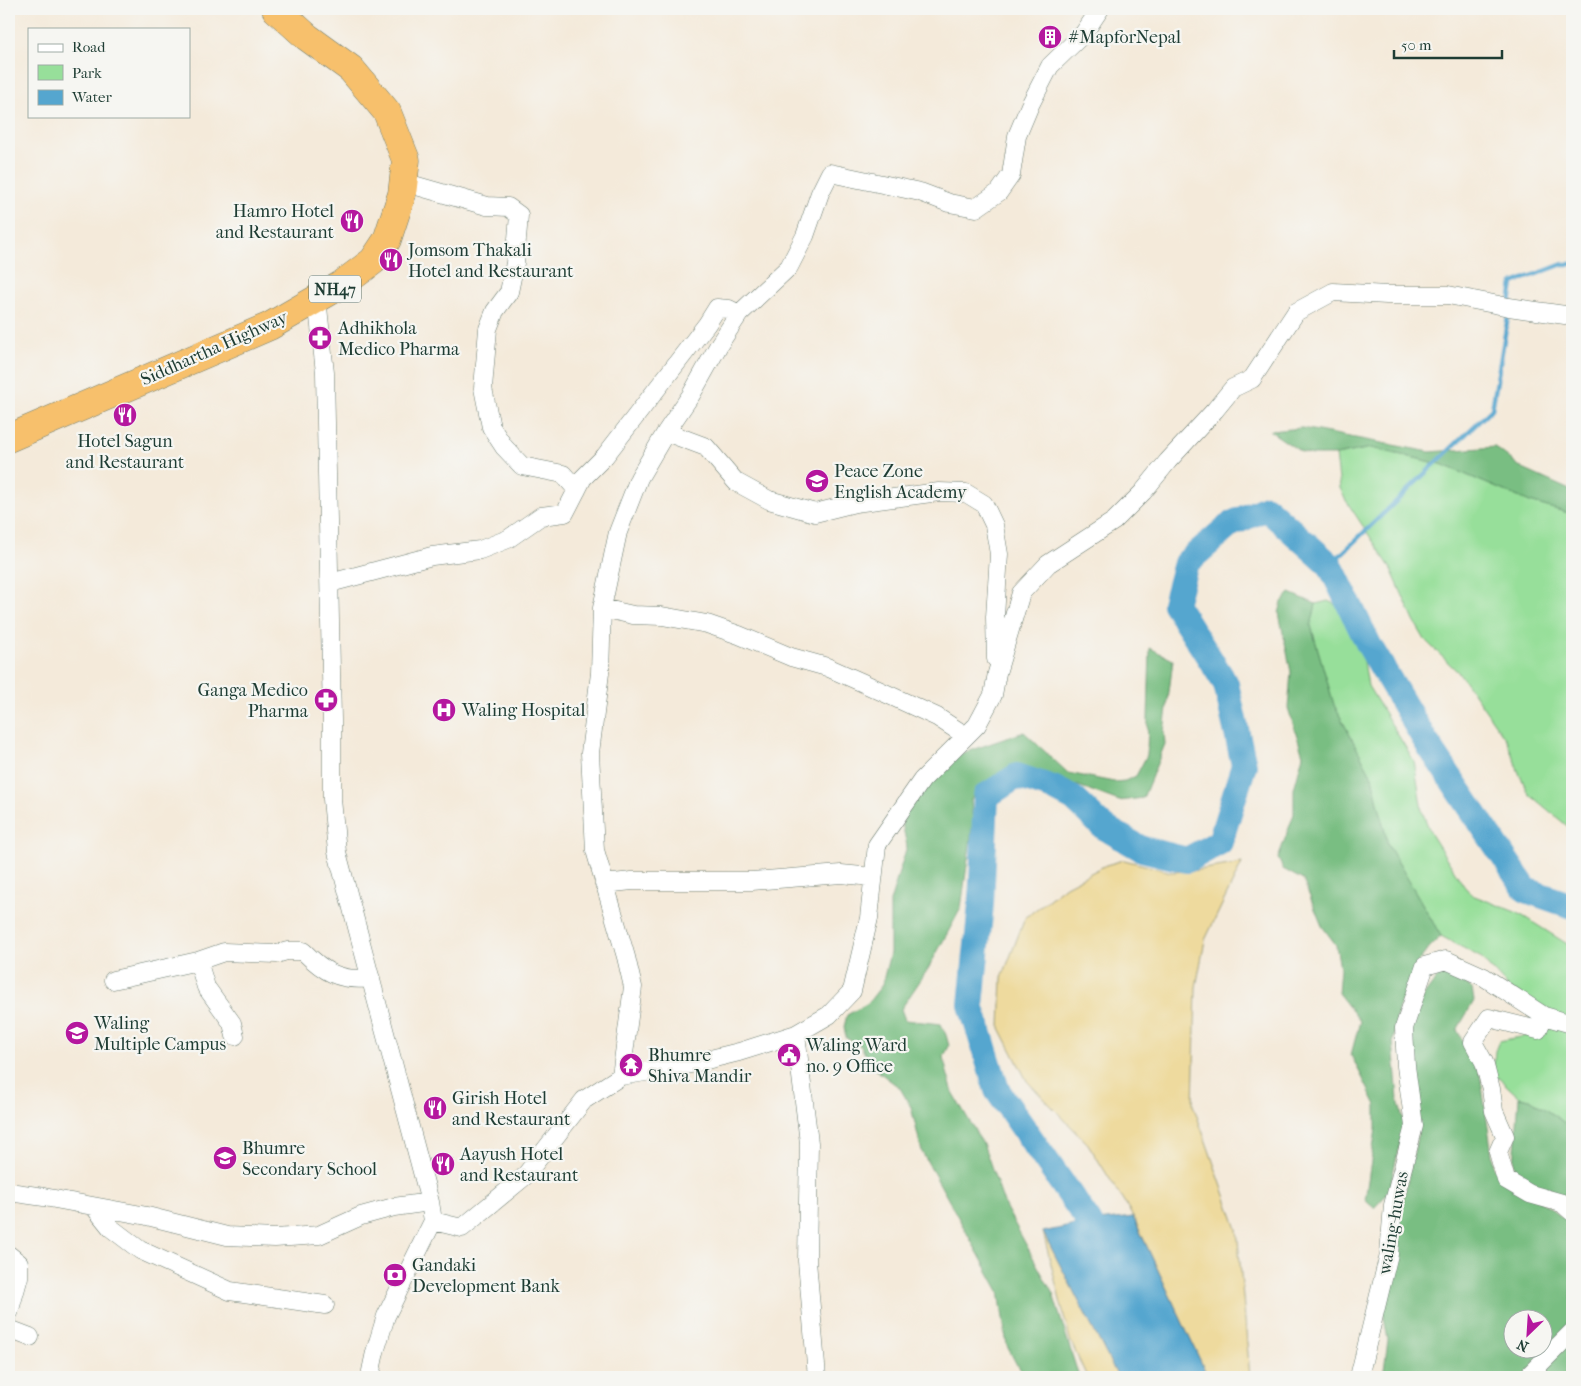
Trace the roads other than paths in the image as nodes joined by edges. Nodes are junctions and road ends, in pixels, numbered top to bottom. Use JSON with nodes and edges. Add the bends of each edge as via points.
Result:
{"nodes":[{"id":1,"x":276,"y":9,"type":"edge"},
{"id":2,"x":1100,"y":9,"type":"edge"},
{"id":3,"x":403,"y":182,"type":"junction"},
{"id":4,"x":317,"y":298,"type":"junction"},
{"id":5,"x":739,"y":314,"type":"junction"},
{"id":6,"x":1572,"y":316,"type":"edge"},
{"id":7,"x":666,"y":432,"type":"junction"},
{"id":8,"x":9,"y":438,"type":"edge"},
{"id":9,"x":577,"y":490,"type":"junction"},
{"id":10,"x":330,"y":583,"type":"junction"},
{"id":11,"x":602,"y":608,"type":"junction"},
{"id":12,"x":997,"y":673,"type":"junction"},
{"id":13,"x":966,"y":736,"type":"junction"},
{"id":14,"x":873,"y":876,"type":"junction"},
{"id":15,"x":604,"y":884,"type":"junction"},
{"id":16,"x":198,"y":961,"type":"junction"},
{"id":17,"x":371,"y":978,"type":"junction"},
{"id":18,"x":113,"y":980,"type":"dead end"},
{"id":19,"x":1544,"y":1016,"type":"junction"},
{"id":20,"x":1572,"y":1024,"type":"edge"},
{"id":21,"x":796,"y":1034,"type":"junction"},
{"id":22,"x":235,"y":1036,"type":"dead end"},
{"id":23,"x":621,"y":1076,"type":"junction"},
{"id":24,"x":9,"y":1192,"type":"edge"},
{"id":25,"x":430,"y":1202,"type":"junction"},
{"id":26,"x":95,"y":1208,"type":"junction"},
{"id":27,"x":1572,"y":1212,"type":"edge"},
{"id":28,"x":433,"y":1221,"type":"junction"},
{"id":29,"x":9,"y":1255,"type":"edge"},
{"id":30,"x":325,"y":1305,"type":"dead end"},
{"id":31,"x":9,"y":1313,"type":"edge"},
{"id":32,"x":9,"y":1329,"type":"edge"},
{"id":33,"x":1572,"y":1332,"type":"edge"},
{"id":34,"x":30,"y":1337,"type":"dead end"},
{"id":35,"x":374,"y":1377,"type":"edge"},
{"id":36,"x":817,"y":1377,"type":"edge"},
{"id":37,"x":1359,"y":1377,"type":"edge"},
{"id":38,"x":1529,"y":1377,"type":"edge"}],
"edges":[{"from":1,"to":3,"type":"highway","name":"Siddhartha Highway","number":"NH47","via":[[351,69],[388,112],[406,160]]},
{"from":2,"to":5,"type":"street","via":[[1084,33],[1050,66],[1017,136],[1011,175],[999,192],[976,208],[949,203],[920,192],[830,174],[789,267]]},
{"from":3,"to":4,"type":"highway","name":"Siddhartha Highway","number":"NH47","via":[[387,240],[372,260],[341,285]]},
{"from":3,"to":9,"type":"street","via":[[487,206],[508,207],[519,215],[509,292],[495,311],[488,329],[483,388],[491,427],[504,448],[522,466],[563,474]]},
{"from":4,"to":8,"type":"highway","name":"Siddhartha Highway","number":"NH47","via":[[270,326]]},
{"from":4,"to":10,"type":"street","via":[[325,373]]},
{"from":5,"to":7,"type":"street"},
{"from":5,"to":9,"type":"street","via":[[717,308],[606,456],[583,478]]},
{"from":6,"to":12,"type":"street","via":[[1509,308],[1448,295],[1333,292],[1296,312],[1252,379],[1233,388],[1114,522],[1048,564],[1021,593]]},
{"from":7,"to":11,"type":"street","via":[[639,478],[618,532]]},
{"from":7,"to":12,"type":"street","via":[[706,447],[736,482],[769,500],[816,513],[855,503],[939,492],[966,493],[984,504],[994,525],[999,554],[995,617]]},
{"from":9,"to":10,"type":"street","via":[[565,513],[542,516],[508,539],[480,550],[432,556]]},
{"from":10,"to":17,"type":"street","via":[[332,798],[337,852]]},
{"from":11,"to":13,"type":"street","via":[[707,624],[791,657],[827,667],[937,717]]},
{"from":11,"to":15,"type":"street","via":[[600,673],[590,753],[595,850]]},
{"from":12,"to":13,"type":"street","via":[[993,695],[977,725]]},
{"from":13,"to":14,"type":"street","via":[[922,780],[877,845]]},
{"from":14,"to":15,"type":"street","via":[[841,874],[752,881],[632,880]]},
{"from":14,"to":21,"type":"street","via":[[869,918],[852,991],[829,1015]]},
{"from":15,"to":23,"type":"street","via":[[633,987]]},
{"from":16,"to":17,"type":"street","via":[[224,952],[277,954],[302,951],[318,966],[340,977]]},
{"from":16,"to":18,"type":"street"},
{"from":16,"to":22,"type":"street","via":[[206,987],[228,1016]]},
{"from":17,"to":25,"type":"street"},
{"from":19,"to":20,"type":"street","name":"waling-huwas"},
{"from":19,"to":27,"type":"street","via":[[1538,1030],[1489,1018],[1473,1042],[1484,1062],[1494,1111],[1506,1136],[1498,1152],[1506,1180],[1530,1194],[1562,1203]]},
{"from":19,"to":37,"type":"street","name":"waling-huwas","via":[[1484,977],[1446,960],[1425,966],[1404,1028],[1414,1126],[1393,1205],[1389,1254]]},
{"from":21,"to":23,"type":"street","via":[[682,1066]]},
{"from":21,"to":36,"type":"street","via":[[809,1142],[807,1261]]},
{"from":23,"to":28,"type":"street","via":[[584,1100],[524,1177],[462,1228]]},
{"from":24,"to":26,"type":"street"},
{"from":25,"to":26,"type":"street","via":[[362,1216],[319,1235],[275,1238],[227,1236],[147,1216]]},
{"from":25,"to":28,"type":"street"},
{"from":26,"to":30,"type":"street","via":[[111,1228],[140,1250],[230,1291]]},
{"from":28,"to":35,"type":"street","via":[[386,1316],[371,1371]]},
{"from":29,"to":31,"type":"street","via":[[19,1263],[20,1270]]},
{"from":32,"to":34,"type":"street"},
{"from":33,"to":38,"type":"street"}]}
